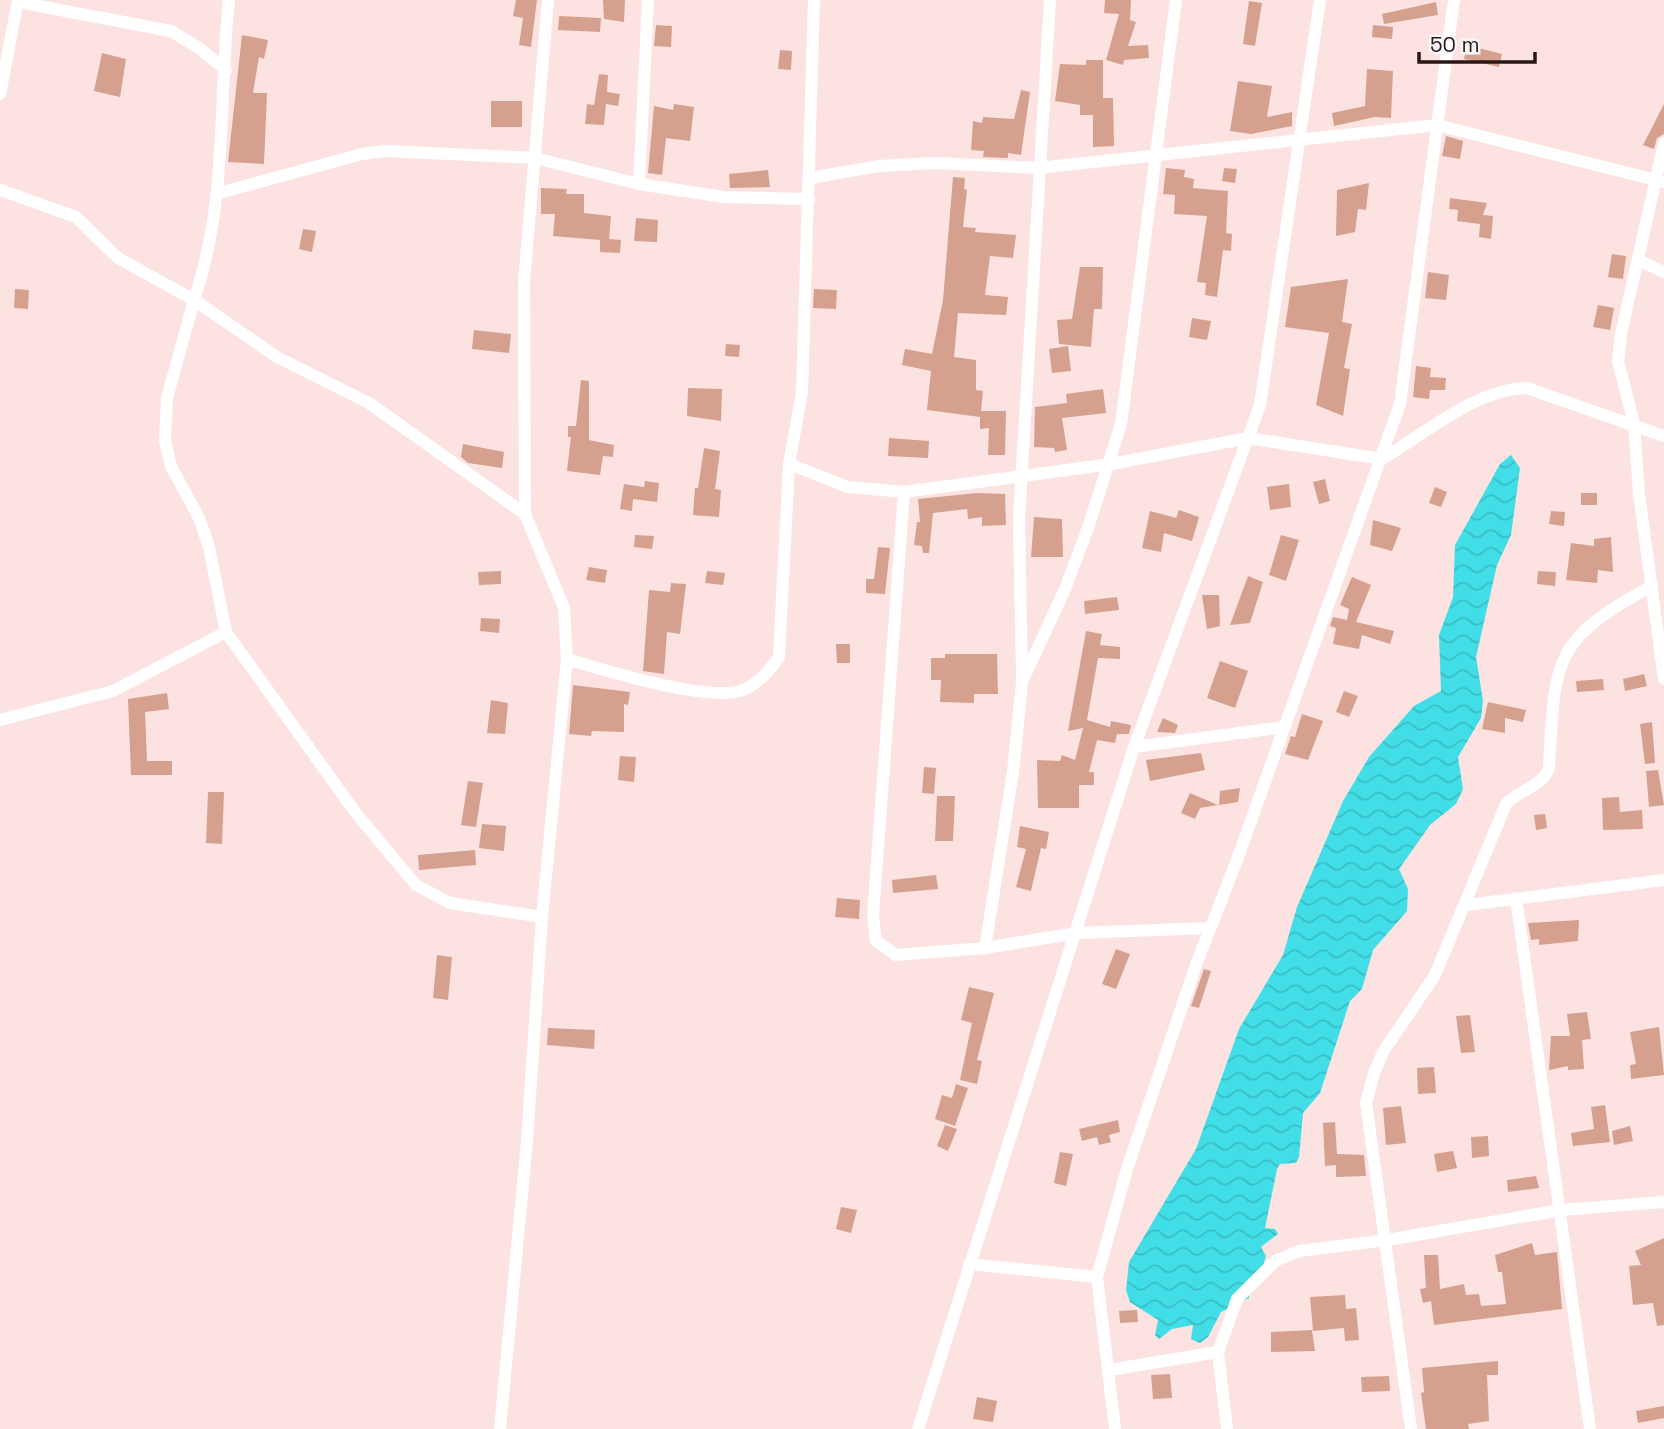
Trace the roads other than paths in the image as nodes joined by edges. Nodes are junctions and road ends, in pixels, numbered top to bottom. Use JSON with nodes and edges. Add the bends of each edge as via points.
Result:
{"nodes":[{"id":1,"x":229,"y":0,"type":"edge"},
{"id":2,"x":548,"y":0,"type":"edge"},
{"id":3,"x":648,"y":0,"type":"edge"},
{"id":4,"x":814,"y":0,"type":"edge"},
{"id":5,"x":1051,"y":0,"type":"edge"},
{"id":6,"x":1177,"y":0,"type":"edge"},
{"id":7,"x":1320,"y":0,"type":"edge"},
{"id":8,"x":1454,"y":0,"type":"edge"},
{"id":9,"x":18,"y":1,"type":"edge"},
{"id":10,"x":226,"y":70,"type":"junction"},
{"id":11,"x":0,"y":94,"type":"edge"},
{"id":12,"x":1437,"y":125,"type":"junction"},
{"id":13,"x":1298,"y":141,"type":"junction"},
{"id":14,"x":1664,"y":143,"type":"edge"},
{"id":15,"x":535,"y":158,"type":"junction"},
{"id":16,"x":1155,"y":158,"type":"junction"},
{"id":17,"x":1038,"y":168,"type":"junction"},
{"id":18,"x":810,"y":178,"type":"junction"},
{"id":19,"x":1659,"y":181,"type":"edge"},
{"id":20,"x":639,"y":184,"type":"junction"},
{"id":21,"x":0,"y":190,"type":"edge"},
{"id":22,"x":219,"y":193,"type":"junction"},
{"id":23,"x":810,"y":200,"type":"junction"},
{"id":24,"x":1638,"y":260,"type":"junction"},
{"id":25,"x":1664,"y":272,"type":"edge"},
{"id":26,"x":194,"y":300,"type":"junction"},
{"id":27,"x":1634,"y":424,"type":"junction"},
{"id":28,"x":1664,"y":436,"type":"edge"},
{"id":29,"x":1248,"y":438,"type":"junction"},
{"id":30,"x":1382,"y":459,"type":"junction"},
{"id":31,"x":789,"y":464,"type":"junction"},
{"id":32,"x":1111,"y":464,"type":"junction"},
{"id":33,"x":1021,"y":475,"type":"junction"},
{"id":34,"x":904,"y":492,"type":"junction"},
{"id":35,"x":525,"y":514,"type":"junction"},
{"id":36,"x":1652,"y":586,"type":"junction"},
{"id":37,"x":226,"y":632,"type":"junction"},
{"id":38,"x":568,"y":659,"type":"junction"},
{"id":39,"x":1664,"y":680,"type":"edge"},
{"id":40,"x":1022,"y":682,"type":"junction"},
{"id":41,"x":0,"y":720,"type":"edge"},
{"id":42,"x":1284,"y":727,"type":"junction"},
{"id":43,"x":1134,"y":747,"type":"junction"},
{"id":44,"x":1664,"y":880,"type":"edge"},
{"id":45,"x":1516,"y":898,"type":"junction"},
{"id":46,"x":1466,"y":905,"type":"junction"},
{"id":47,"x":542,"y":917,"type":"junction"},
{"id":48,"x":1210,"y":928,"type":"junction"},
{"id":49,"x":1077,"y":933,"type":"junction"},
{"id":50,"x":985,"y":948,"type":"junction"},
{"id":51,"x":1664,"y":1202,"type":"edge"},
{"id":52,"x":1561,"y":1210,"type":"junction"},
{"id":53,"x":1387,"y":1240,"type":"junction"},
{"id":54,"x":969,"y":1264,"type":"junction"},
{"id":55,"x":1097,"y":1277,"type":"junction"},
{"id":56,"x":1218,"y":1352,"type":"junction"},
{"id":57,"x":1109,"y":1370,"type":"junction"},
{"id":58,"x":500,"y":1429,"type":"edge"},
{"id":59,"x":918,"y":1429,"type":"edge"},
{"id":60,"x":1115,"y":1429,"type":"edge"},
{"id":61,"x":1227,"y":1429,"type":"edge"},
{"id":62,"x":1411,"y":1429,"type":"edge"},
{"id":63,"x":1590,"y":1429,"type":"edge"}],
"edges":[{"from":1,"to":10,"type":"street"},
{"from":2,"to":15,"type":"street"},
{"from":3,"to":20,"type":"street"},
{"from":4,"to":18,"type":"street"},
{"from":5,"to":17,"type":"street"},
{"from":6,"to":16,"type":"street"},
{"from":7,"to":13,"type":"street"},
{"from":8,"to":12,"type":"street"},
{"from":9,"to":10,"type":"street","via":[[171,31]]},
{"from":9,"to":11,"type":"street"},
{"from":10,"to":22,"type":"street"},
{"from":12,"to":13,"type":"street"},
{"from":12,"to":19,"type":"street"},
{"from":12,"to":30,"type":"street","via":[[1400,404]]},
{"from":13,"to":16,"type":"street"},
{"from":13,"to":29,"type":"street","via":[[1259,405]]},
{"from":14,"to":19,"type":"street"},
{"from":15,"to":20,"type":"street"},
{"from":15,"to":22,"type":"street","via":[[385,151]]},
{"from":15,"to":35,"type":"street","via":[[523,322]]},
{"from":16,"to":17,"type":"street"},
{"from":16,"to":32,"type":"street","via":[[1121,424]]},
{"from":17,"to":18,"type":"street","via":[[935,163],[879,166]]},
{"from":17,"to":33,"type":"street"},
{"from":18,"to":23,"type":"street"},
{"from":19,"to":24,"type":"street"},
{"from":20,"to":23,"type":"street","via":[[724,197]]},
{"from":21,"to":26,"type":"street","via":[[76,217],[118,258]]},
{"from":22,"to":26,"type":"street","via":[[207,261]]},
{"from":23,"to":31,"type":"street","via":[[802,392]]},
{"from":24,"to":25,"type":"street"},
{"from":24,"to":27,"type":"street","via":[[1618,361]]},
{"from":26,"to":35,"type":"street","via":[[277,356],[369,403]]},
{"from":26,"to":37,"type":"street","via":[[167,398],[165,442],[171,466],[209,547]]},
{"from":27,"to":28,"type":"street"},
{"from":27,"to":30,"type":"street","via":[[1527,388],[1512,389],[1476,401]]},
{"from":27,"to":36,"type":"street"},
{"from":29,"to":30,"type":"street"},
{"from":29,"to":32,"type":"street"},
{"from":29,"to":43,"type":"street"},
{"from":30,"to":42,"type":"street"},
{"from":31,"to":34,"type":"street","via":[[848,487]]},
{"from":31,"to":38,"type":"street","via":[[779,657],[770,670],[744,690],[728,692],[658,684]]},
{"from":32,"to":33,"type":"street"},
{"from":32,"to":40,"type":"street","via":[[1065,589]]},
{"from":33,"to":34,"type":"street"},
{"from":33,"to":40,"type":"street"},
{"from":34,"to":50,"type":"street","via":[[873,916],[876,941],[896,955]]},
{"from":35,"to":38,"type":"street","via":[[565,608]]},
{"from":36,"to":39,"type":"street"},
{"from":36,"to":46,"type":"street","via":[[1608,610],[1565,652],[1556,673],[1549,768],[1545,778],[1506,804]]},
{"from":37,"to":41,"type":"street","via":[[113,691]]},
{"from":37,"to":47,"type":"street","via":[[355,812],[416,885],[450,903]]},
{"from":38,"to":47,"type":"street"},
{"from":40,"to":50,"type":"street"},
{"from":42,"to":43,"type":"street"},
{"from":42,"to":48,"type":"street"},
{"from":43,"to":49,"type":"street"},
{"from":44,"to":45,"type":"street"},
{"from":45,"to":46,"type":"street"},
{"from":45,"to":52,"type":"street"},
{"from":46,"to":53,"type":"street","via":[[1435,975],[1384,1052],[1366,1103]]},
{"from":47,"to":58,"type":"street"},
{"from":48,"to":49,"type":"street"},
{"from":48,"to":55,"type":"street","via":[[1127,1169]]},
{"from":49,"to":50,"type":"street"},
{"from":49,"to":54,"type":"street"},
{"from":51,"to":52,"type":"street"},
{"from":52,"to":53,"type":"street"},
{"from":52,"to":63,"type":"street"},
{"from":53,"to":56,"type":"street","via":[[1299,1251],[1275,1261],[1237,1299]]},
{"from":53,"to":62,"type":"street"},
{"from":54,"to":55,"type":"street"},
{"from":54,"to":59,"type":"street"},
{"from":55,"to":57,"type":"street"},
{"from":56,"to":57,"type":"street"},
{"from":56,"to":61,"type":"street"},
{"from":57,"to":60,"type":"street"}]}
